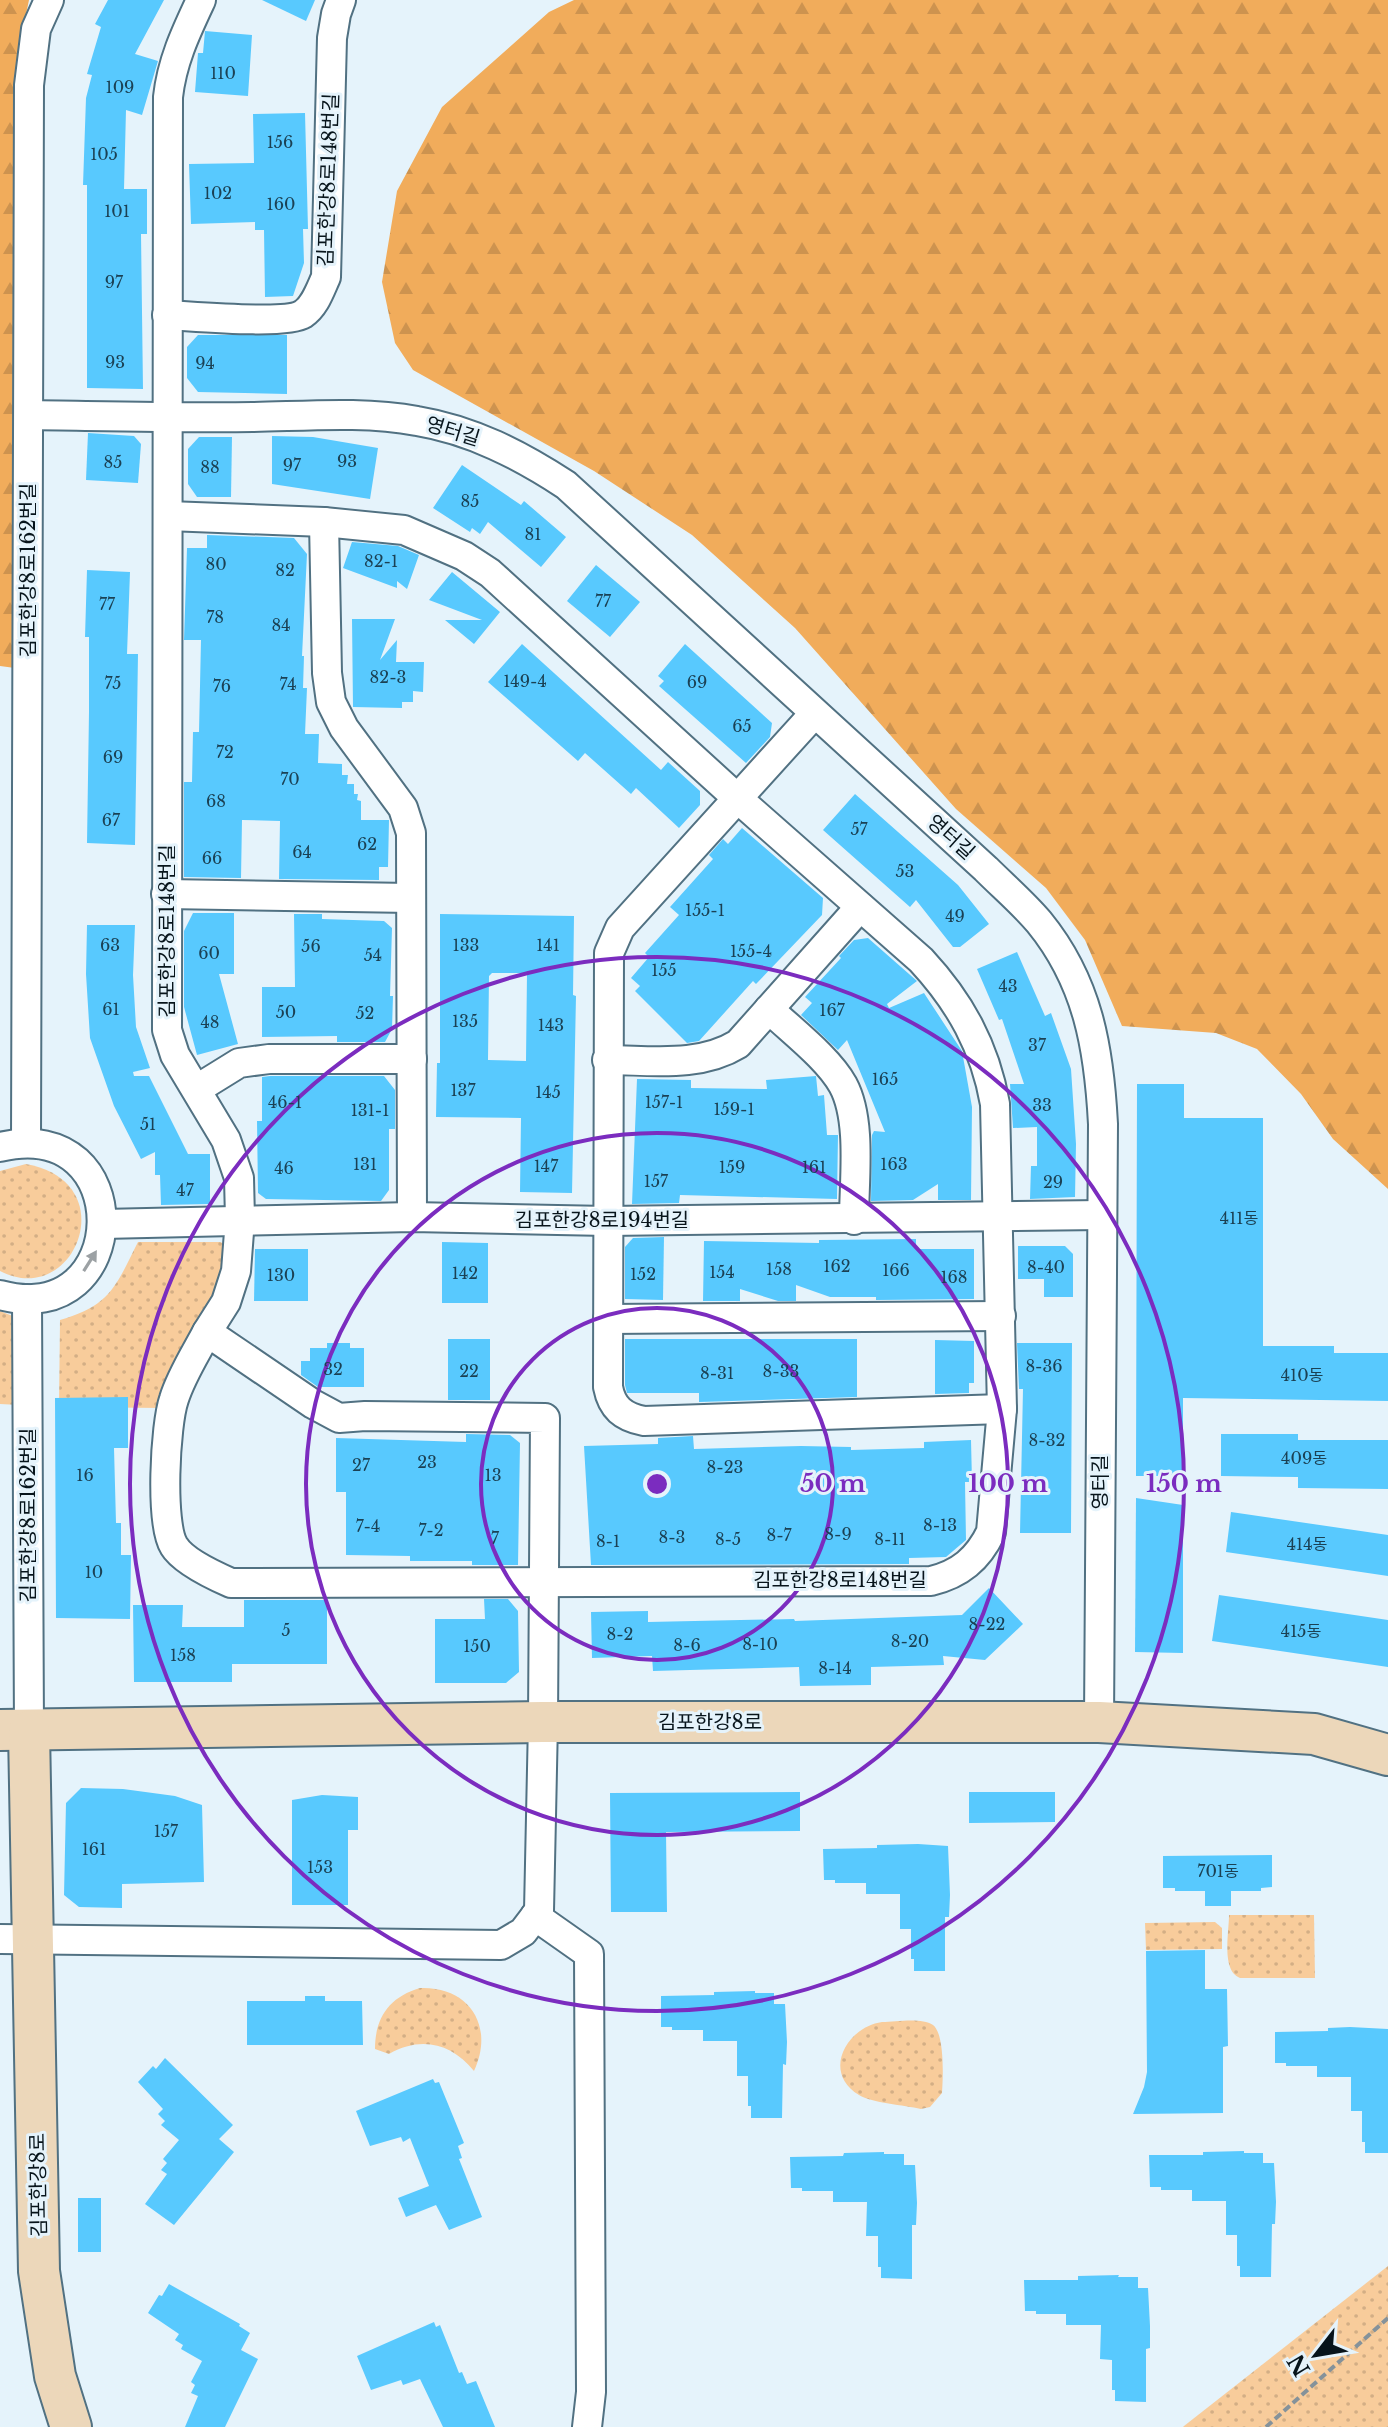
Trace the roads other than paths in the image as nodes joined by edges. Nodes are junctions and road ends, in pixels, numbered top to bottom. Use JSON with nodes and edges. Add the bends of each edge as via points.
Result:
{"nodes":[{"id":1,"x":49,"y":0,"type":"edge"},
{"id":2,"x":201,"y":0,"type":"edge"},
{"id":3,"x":341,"y":0,"type":"edge"},
{"id":4,"x":167,"y":315,"type":"junction"},
{"id":5,"x":29,"y":415,"type":"junction"},
{"id":6,"x":167,"y":418,"type":"junction"},
{"id":7,"x":168,"y":516,"type":"junction"},
{"id":8,"x":324,"y":522,"type":"junction"},
{"id":9,"x":814,"y":714,"type":"junction"},
{"id":10,"x":737,"y":798,"type":"junction"},
{"id":11,"x":166,"y":894,"type":"junction"},
{"id":12,"x":411,"y":898,"type":"junction"},
{"id":13,"x":860,"y":907,"type":"junction"},
{"id":14,"x":769,"y":1009,"type":"junction"},
{"id":15,"x":412,"y":1059,"type":"junction"},
{"id":16,"x":607,"y":1060,"type":"junction"},
{"id":17,"x":197,"y":1089,"type":"junction"},
{"id":18,"x":13,"y":1145,"type":"edge"},
{"id":19,"x":999,"y":1215,"type":"junction"},
{"id":20,"x":1102,"y":1215,"type":"junction"},
{"id":21,"x":412,"y":1217,"type":"junction"},
{"id":22,"x":240,"y":1219,"type":"junction"},
{"id":23,"x":854,"y":1220,"type":"junction"},
{"id":24,"x":607,"y":1221,"type":"junction"},
{"id":25,"x":103,"y":1224,"type":"junction"},
{"id":26,"x":13,"y":1297,"type":"edge"},
{"id":27,"x":1001,"y":1316,"type":"junction"},
{"id":28,"x":608,"y":1319,"type":"junction"},
{"id":29,"x":207,"y":1332,"type":"junction"},
{"id":30,"x":1002,"y":1409,"type":"junction"},
{"id":31,"x":544,"y":1580,"type":"junction"},
{"id":32,"x":543,"y":1722,"type":"junction"},
{"id":33,"x":1099,"y":1722,"type":"junction"},
{"id":34,"x":15,"y":1730,"type":"edge"},
{"id":35,"x":1388,"y":1755,"type":"edge"},
{"id":36,"x":535,"y":1916,"type":"junction"},
{"id":37,"x":16,"y":1939,"type":"edge"},
{"id":38,"x":71,"y":2427,"type":"edge"},
{"id":39,"x":587,"y":2427,"type":"edge"}],
"edges":[{"from":1,"to":5,"type":"street","name":"김포한강8로162번길","via":[[36,29],[29,85]]},
{"from":2,"to":4,"type":"street","name":"김포한강8로148번길","via":[[177,52],[168,97]]},
{"from":3,"to":4,"type":"street","name":"김포한강8로148번길","via":[[332,38],[326,277],[316,298],[302,315],[279,319]]},
{"from":4,"to":6,"type":"street","name":"김포한강8로148번길"},
{"from":5,"to":6,"type":"street","name":"영터길"},
{"from":5,"to":18,"type":"street","name":"김포한강8로162번길"},
{"from":6,"to":7,"type":"street","name":"김포한강8로148번길"},
{"from":6,"to":9,"type":"street","name":"영터길","via":[[359,416],[417,421],[470,434],[521,456],[566,485]]},
{"from":7,"to":8,"type":"street","name":"김포한강8로148번길"},
{"from":7,"to":11,"type":"street","name":"김포한강8로148번길"},
{"from":8,"to":10,"type":"street","name":"김포한강8로148번길","via":[[404,530],[490,573]]},
{"from":8,"to":12,"type":"street","via":[[331,702],[403,808],[411,833]]},
{"from":9,"to":10,"type":"street"},
{"from":9,"to":20,"type":"street","name":"영터길","via":[[986,869],[1038,921],[1067,964],[1085,1003],[1100,1079]]},
{"from":10,"to":13,"type":"street","name":"김포한강8로148번길"},
{"from":10,"to":16,"type":"street","via":[[613,940]]},
{"from":11,"to":12,"type":"street"},
{"from":11,"to":17,"type":"street","name":"김포한강8로148번길","via":[[167,1030],[175,1055]]},
{"from":12,"to":15,"type":"street"},
{"from":13,"to":14,"type":"street"},
{"from":13,"to":19,"type":"street","name":"김포한강8로148번길","via":[[938,978],[977,1041],[990,1071],[995,1104]]},
{"from":14,"to":16,"type":"street","via":[[724,1053],[701,1060]]},
{"from":14,"to":23,"type":"street","via":[[828,1066],[849,1098],[854,1115]]},
{"from":15,"to":17,"type":"street","via":[[239,1063]]},
{"from":15,"to":21,"type":"street"},
{"from":16,"to":24,"type":"street"},
{"from":17,"to":22,"type":"street","name":"김포한강8로148번길","via":[[226,1140],[239,1178]]},
{"from":18,"to":25,"type":"street","via":[[53,1147],[76,1161],[93,1182]]},
{"from":19,"to":20,"type":"street","name":"김포한강8로194번길"},
{"from":19,"to":23,"type":"street","name":"김포한강8로194번길"},
{"from":19,"to":27,"type":"street","name":"김포한강8로148번길"},
{"from":20,"to":33,"type":"street","name":"영터길"},
{"from":21,"to":22,"type":"street","name":"김포한강8로194번길"},
{"from":21,"to":24,"type":"street","name":"김포한강8로194번길"},
{"from":22,"to":25,"type":"street","name":"김포한강8로194번길"},
{"from":22,"to":29,"type":"street","name":"김포한강8로148번길","via":[[236,1271],[226,1302]]},
{"from":23,"to":24,"type":"street","name":"김포한강8로194번길"},
{"from":24,"to":28,"type":"street"},
{"from":26,"to":25,"type":"street","one_way":true,"via":[[53,1295],[76,1281],[93,1260]]},
{"from":26,"to":34,"type":"street","name":"김포한강8로162번길"},
{"from":27,"to":28,"type":"street"},
{"from":27,"to":30,"type":"street","name":"김포한강8로148번길"},
{"from":28,"to":30,"type":"street","via":[[611,1400],[630,1419]]},
{"from":29,"to":31,"type":"street","via":[[339,1418],[545,1418]]},
{"from":29,"to":31,"type":"street","name":"김포한강8로148번길","via":[[173,1399],[167,1446],[167,1528],[175,1548],[186,1557],[231,1583]]},
{"from":30,"to":31,"type":"street","name":"김포한강8로148번길","via":[[991,1532],[983,1549],[951,1576],[931,1581]]},
{"from":31,"to":32,"type":"street"},
{"from":32,"to":33,"type":"street","name":"김포한강8로"},
{"from":32,"to":34,"type":"street","name":"김포한강8로"},
{"from":32,"to":36,"type":"street"},
{"from":33,"to":35,"type":"street","name":"김포한강8로","via":[[1314,1734]]},
{"from":34,"to":37,"type":"street","name":"김포한강8로"},
{"from":36,"to":37,"type":"street","via":[[523,1932],[501,1945]]},
{"from":36,"to":39,"type":"street","via":[[589,1954]]},
{"from":37,"to":38,"type":"street","name":"김포한강8로","via":[[39,2271],[55,2376]]}]}
